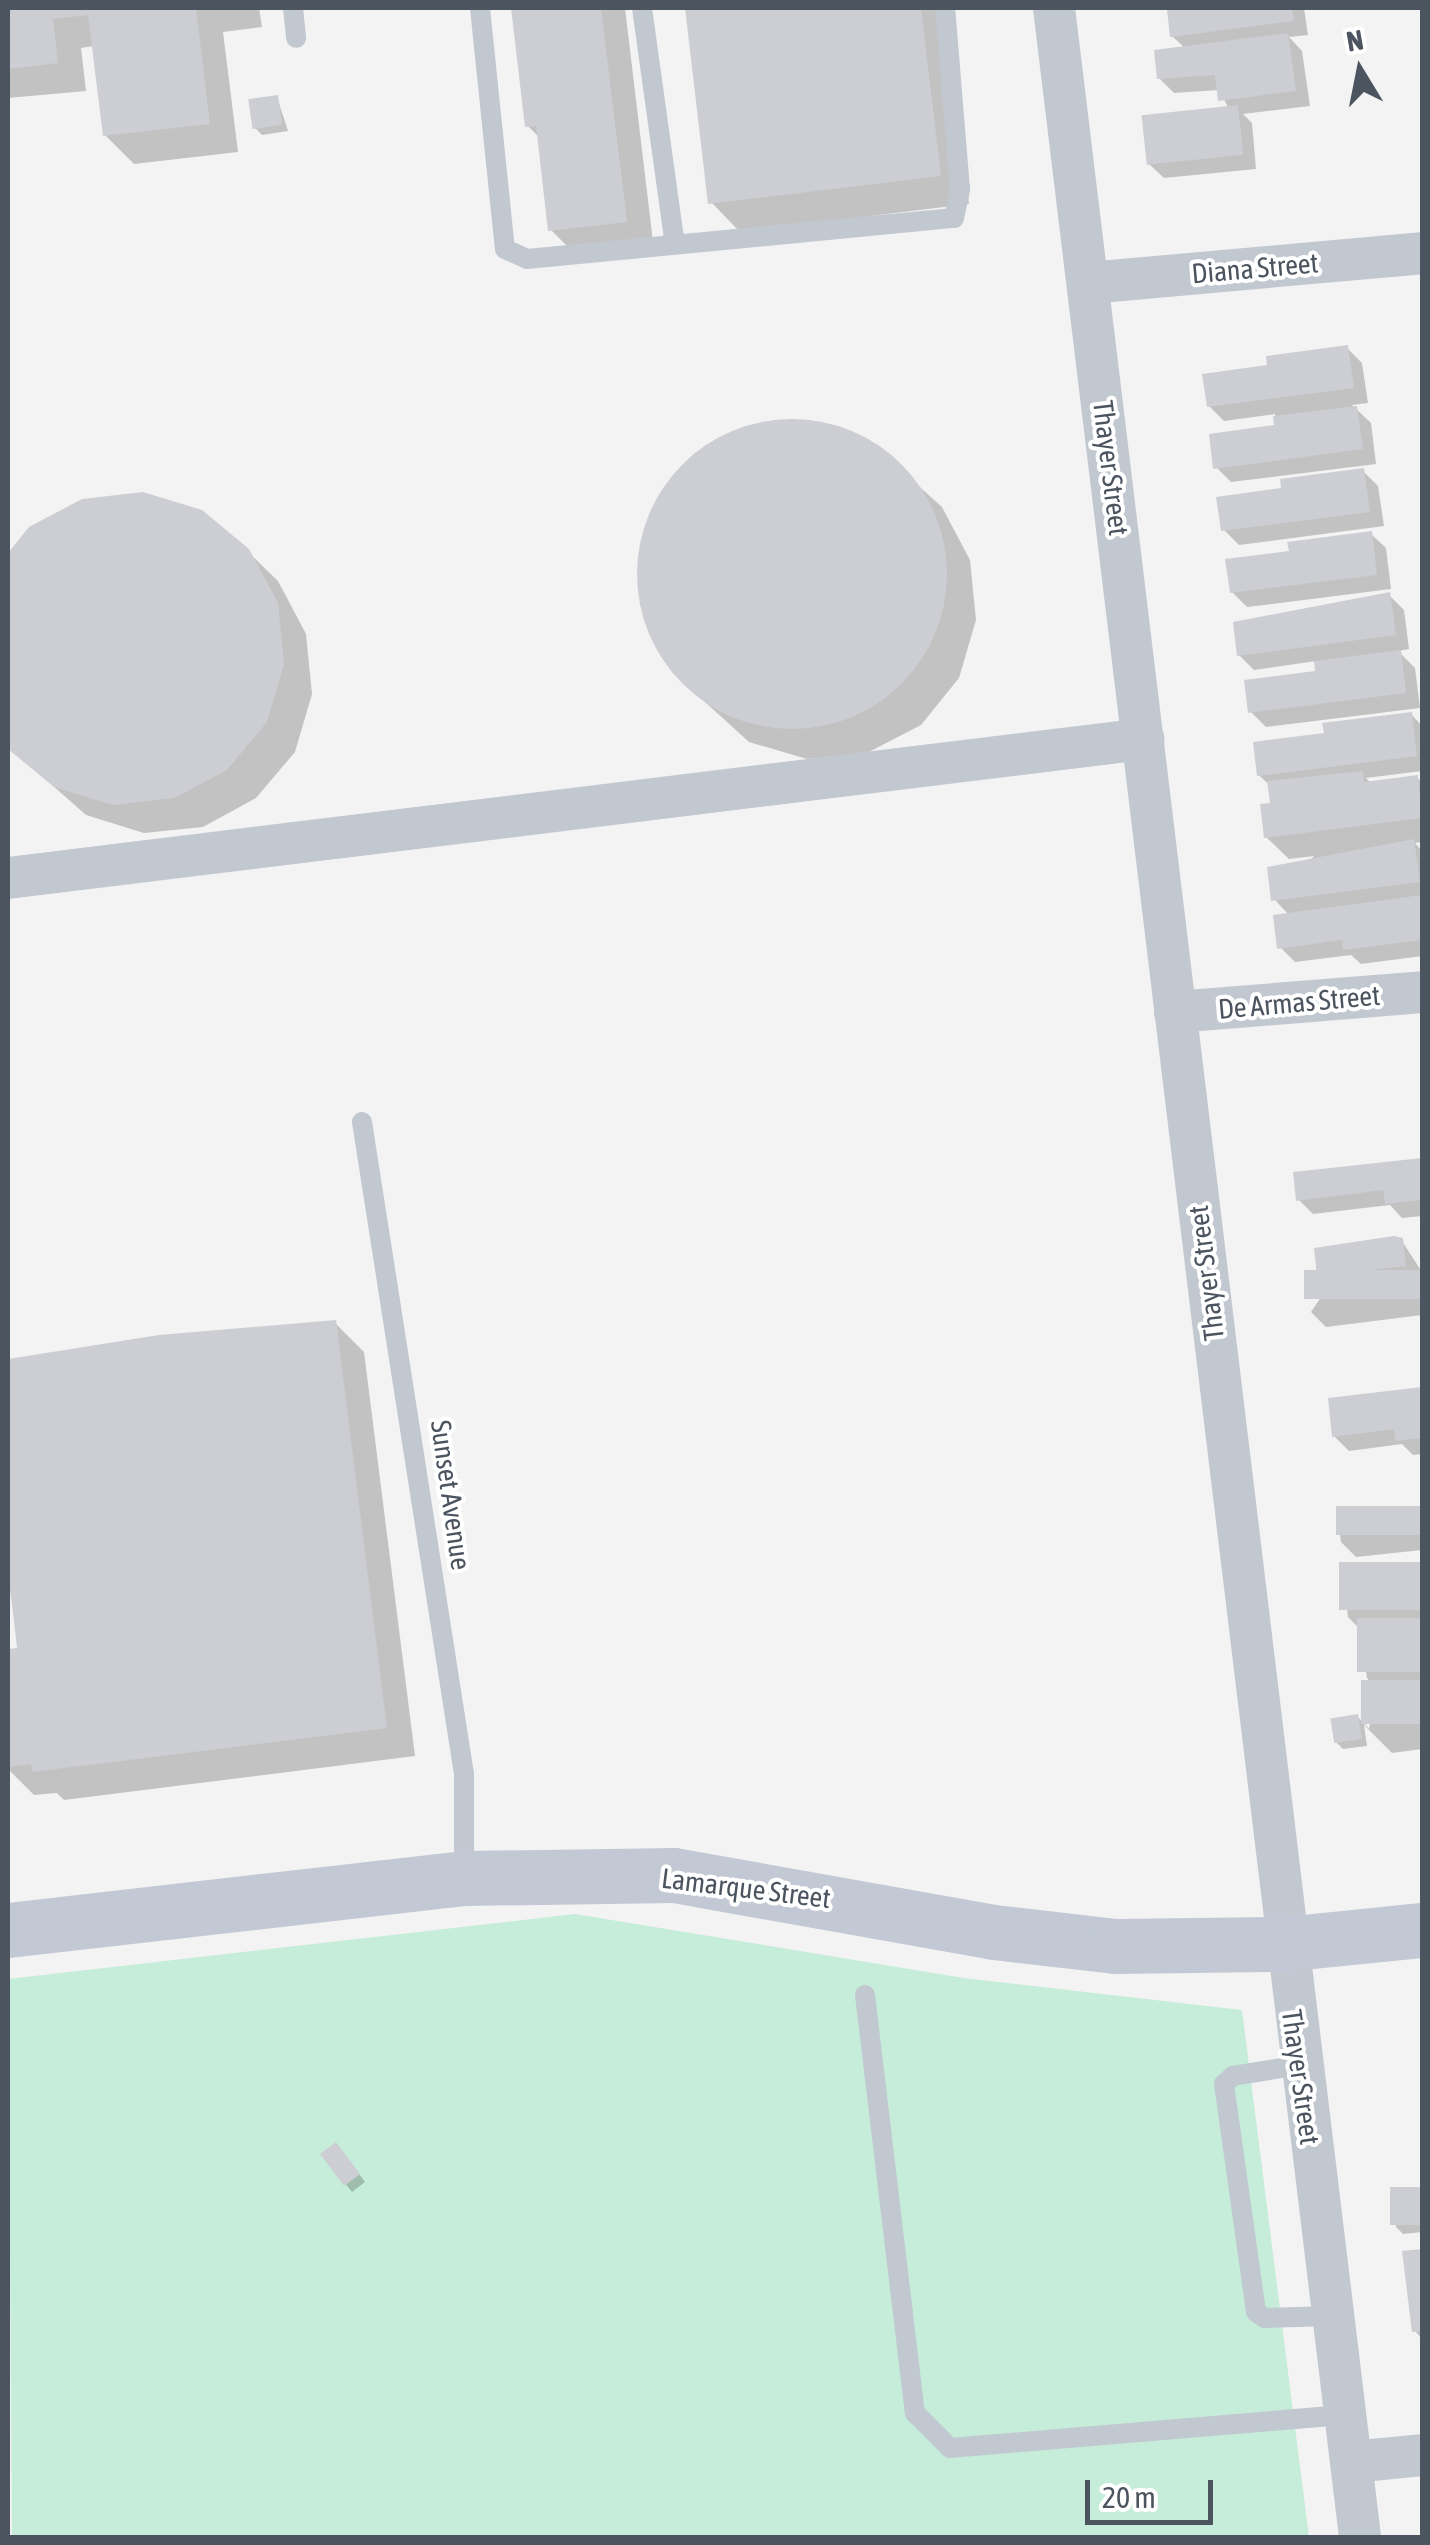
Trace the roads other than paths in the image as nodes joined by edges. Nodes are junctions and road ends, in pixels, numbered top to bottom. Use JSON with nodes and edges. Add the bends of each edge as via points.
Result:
{"nodes":[{"id":1,"x":293,"y":8,"type":"edge"},
{"id":2,"x":480,"y":8,"type":"edge"},
{"id":3,"x":642,"y":8,"type":"edge"},
{"id":4,"x":945,"y":8,"type":"edge"},
{"id":5,"x":1054,"y":8,"type":"edge"},
{"id":6,"x":296,"y":38,"type":"dead end"},
{"id":7,"x":675,"y":245,"type":"junction"},
{"id":8,"x":1422,"y":253,"type":"edge"},
{"id":9,"x":1088,"y":283,"type":"junction"},
{"id":10,"x":1144,"y":739,"type":"junction"},
{"id":11,"x":8,"y":878,"type":"edge"},
{"id":12,"x":1422,"y":992,"type":"edge"},
{"id":13,"x":1175,"y":1012,"type":"junction"},
{"id":14,"x":362,"y":1122,"type":"dead end"},
{"id":15,"x":464,"y":1878,"type":"junction"},
{"id":16,"x":8,"y":1930,"type":"edge"},
{"id":17,"x":1422,"y":1930,"type":"edge"},
{"id":18,"x":1283,"y":1944,"type":"junction"},
{"id":19,"x":865,"y":1995,"type":"dead end"},
{"id":20,"x":1300,"y":2065,"type":"junction"},
{"id":21,"x":1333,"y":2316,"type":"junction"},
{"id":22,"x":1346,"y":2415,"type":"junction"},
{"id":23,"x":1422,"y":2455,"type":"edge"},
{"id":24,"x":1352,"y":2462,"type":"junction"},
{"id":25,"x":1360,"y":2538,"type":"edge"}],
"edges":[{"from":1,"to":6,"type":"lane"},
{"from":2,"to":7,"type":"lane","via":[[505,249],[527,259]]},
{"from":3,"to":7,"type":"lane"},
{"from":4,"to":7,"type":"lane","via":[[960,189],[954,218]]},
{"from":5,"to":9,"type":"street","name":"Thayer Street"},
{"from":8,"to":9,"type":"street","name":"Diana Street"},
{"from":9,"to":10,"type":"street","name":"Thayer Street"},
{"from":10,"to":11,"type":"street"},
{"from":10,"to":13,"type":"street","name":"Thayer Street"},
{"from":12,"to":13,"type":"street","name":"De Armas Street"},
{"from":13,"to":18,"type":"street","name":"Thayer Street"},
{"from":14,"to":15,"type":"lane","name":"Sunset Avenue","via":[[464,1774]]},
{"from":15,"to":16,"type":"street","name":"Lamarque Street"},
{"from":15,"to":18,"type":"street","name":"Lamarque Street","via":[[674,1875],[994,1932],[1114,1946]]},
{"from":17,"to":18,"type":"street","name":"Lamarque Street"},
{"from":18,"to":20,"type":"street","name":"Thayer Street"},
{"from":19,"to":22,"type":"lane","via":[[915,2412],[950,2448]]},
{"from":20,"to":21,"type":"street","name":"Thayer Street"},
{"from":20,"to":21,"type":"lane","via":[[1234,2076],[1224,2084],[1256,2312],[1265,2318]]},
{"from":21,"to":22,"type":"street","name":"Thayer Street"},
{"from":22,"to":24,"type":"street","name":"Thayer Street"},
{"from":23,"to":24,"type":"street"},
{"from":24,"to":25,"type":"street","name":"Thayer Street"}]}
